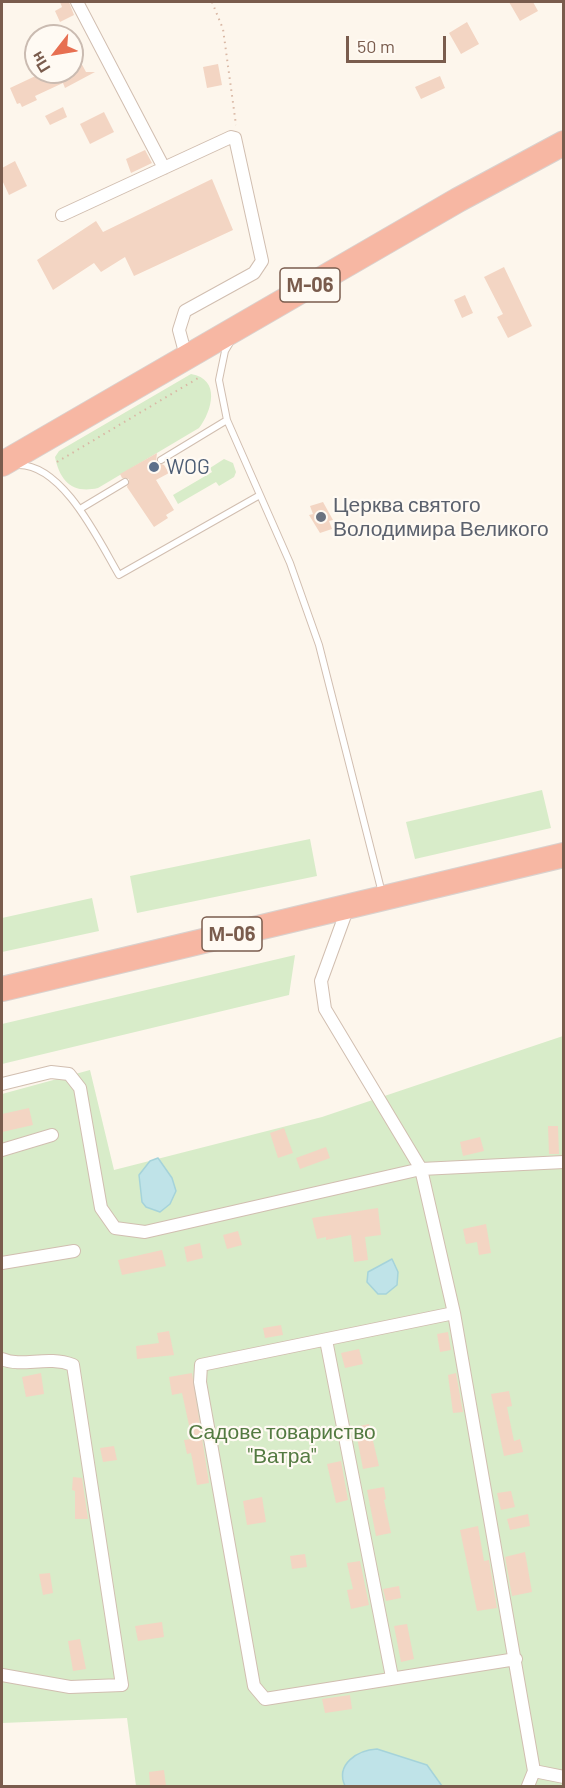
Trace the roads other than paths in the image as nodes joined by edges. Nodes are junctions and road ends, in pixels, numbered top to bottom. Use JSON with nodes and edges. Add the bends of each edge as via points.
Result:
{"nodes":[{"id":1,"x":77,"y":2,"type":"edge"},
{"id":2,"x":564,"y":143,"type":"edge"},
{"id":3,"x":164,"y":168,"type":"junction"},
{"id":4,"x":62,"y":215,"type":"dead end"},
{"id":5,"x":243,"y":324,"type":"junction"},
{"id":6,"x":186,"y":356,"type":"junction"},
{"id":7,"x":227,"y":420,"type":"junction"},
{"id":8,"x":161,"y":460,"type":"dead end"},
{"id":9,"x":2,"y":465,"type":"edge"},
{"id":10,"x":125,"y":482,"type":"dead end"},
{"id":11,"x":260,"y":495,"type":"junction"},
{"id":12,"x":80,"y":509,"type":"junction"},
{"id":13,"x":564,"y":855,"type":"edge"},
{"id":14,"x":383,"y":899,"type":"junction"},
{"id":15,"x":348,"y":907,"type":"junction"},
{"id":16,"x":2,"y":988,"type":"edge"},
{"id":17,"x":2,"y":1084,"type":"edge"},
{"id":18,"x":52,"y":1135,"type":"dead end"},
{"id":19,"x":2,"y":1150,"type":"edge"},
{"id":20,"x":564,"y":1162,"type":"edge"},
{"id":21,"x":421,"y":1169,"type":"junction"},
{"id":22,"x":74,"y":1251,"type":"dead end"},
{"id":23,"x":2,"y":1263,"type":"edge"},
{"id":24,"x":454,"y":1313,"type":"junction"},
{"id":25,"x":326,"y":1340,"type":"junction"},
{"id":26,"x":2,"y":1359,"type":"edge"},
{"id":27,"x":516,"y":1659,"type":"junction"},
{"id":28,"x":2,"y":1675,"type":"edge"},
{"id":29,"x":392,"y":1677,"type":"junction"},
{"id":30,"x":534,"y":1771,"type":"junction"},
{"id":31,"x":564,"y":1777,"type":"edge"},
{"id":32,"x":528,"y":1786,"type":"edge"}],
"edges":[{"from":1,"to":3,"type":"street"},
{"from":2,"to":5,"type":"highway","number":"М-06"},
{"from":3,"to":4,"type":"street"},
{"from":3,"to":6,"type":"street","via":[[231,137],[238,143],[262,261],[254,273],[185,311],[179,330]]},
{"from":5,"to":6,"type":"highway","number":"М-06"},
{"from":5,"to":7,"type":"lane","via":[[225,351],[219,380]]},
{"from":6,"to":9,"type":"highway","number":"М-06"},
{"from":7,"to":8,"type":"lane"},
{"from":7,"to":11,"type":"lane"},
{"from":9,"to":12,"type":"lane","via":[[39,468]]},
{"from":10,"to":12,"type":"lane"},
{"from":11,"to":12,"type":"lane","via":[[119,575]]},
{"from":11,"to":14,"type":"lane","via":[[290,563],[319,645]]},
{"from":13,"to":14,"type":"highway","number":"М-06"},
{"from":14,"to":15,"type":"highway","number":"М-06"},
{"from":15,"to":16,"type":"highway","number":"М-06"},
{"from":15,"to":21,"type":"street","via":[[321,981],[325,1009]]},
{"from":17,"to":21,"type":"street","via":[[51,1072],[69,1074],[80,1088],[101,1208],[116,1228],[145,1232]]},
{"from":18,"to":19,"type":"street"},
{"from":20,"to":21,"type":"street"},
{"from":21,"to":24,"type":"street"},
{"from":22,"to":23,"type":"street"},
{"from":24,"to":25,"type":"street"},
{"from":24,"to":27,"type":"street"},
{"from":25,"to":29,"type":"street"},
{"from":25,"to":29,"type":"street","via":[[201,1365],[200,1382],[254,1686],[265,1699]]},
{"from":26,"to":28,"type":"street","via":[[57,1359],[73,1365],[122,1685],[70,1687]]},
{"from":27,"to":29,"type":"street"},
{"from":27,"to":30,"type":"street"},
{"from":30,"to":31,"type":"street"},
{"from":30,"to":32,"type":"street"}]}
